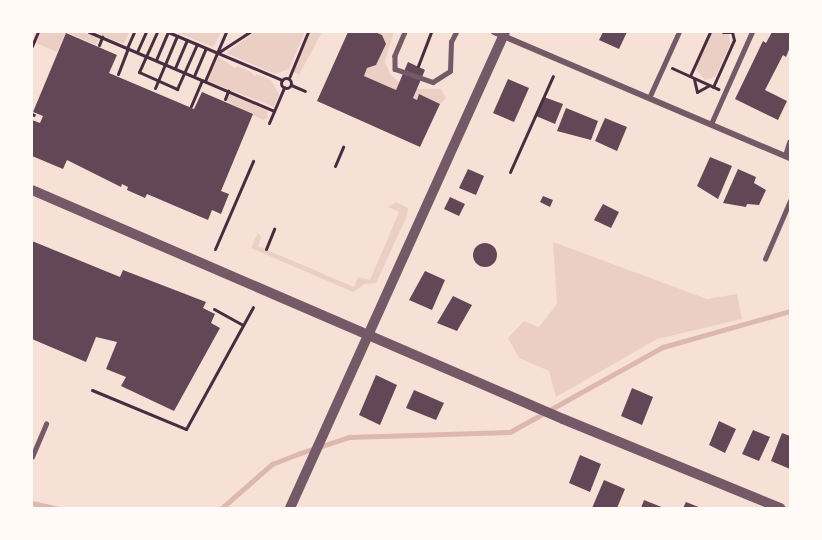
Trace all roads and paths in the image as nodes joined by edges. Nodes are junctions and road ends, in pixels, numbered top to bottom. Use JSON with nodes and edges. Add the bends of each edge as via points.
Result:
{"nodes":[{"id":1,"x":38,"y":32,"type":"edge"},
{"id":2,"x":89,"y":32,"type":"edge"},
{"id":3,"x":134,"y":32,"type":"edge"},
{"id":4,"x":146,"y":32,"type":"edge"},
{"id":5,"x":157,"y":32,"type":"edge"},
{"id":6,"x":168,"y":32,"type":"edge"},
{"id":7,"x":226,"y":32,"type":"edge"},
{"id":8,"x":250,"y":32,"type":"edge"},
{"id":9,"x":308,"y":32,"type":"edge"},
{"id":10,"x":405,"y":32,"type":"edge"},
{"id":11,"x":431,"y":32,"type":"edge"},
{"id":12,"x":456,"y":32,"type":"edge"},
{"id":13,"x":679,"y":32,"type":"edge"},
{"id":14,"x":710,"y":32,"type":"edge"},
{"id":15,"x":723,"y":32,"type":"edge"},
{"id":16,"x":732,"y":32,"type":"edge"},
{"id":17,"x":752,"y":32,"type":"edge"},
{"id":18,"x":501,"y":33,"type":"edge"},
{"id":19,"x":177,"y":36,"type":"junction"},
{"id":20,"x":102,"y":37,"type":"junction"},
{"id":21,"x":187,"y":40,"type":"junction"},
{"id":22,"x":196,"y":44,"type":"junction"},
{"id":23,"x":99,"y":45,"type":"dead end"},
{"id":24,"x":32,"y":46,"type":"edge"},
{"id":25,"x":128,"y":48,"type":"junction"},
{"id":26,"x":206,"y":48,"type":"junction"},
{"id":27,"x":137,"y":52,"type":"junction"},
{"id":28,"x":218,"y":53,"type":"junction"},
{"id":29,"x":147,"y":56,"type":"junction"},
{"id":30,"x":156,"y":60,"type":"junction"},
{"id":31,"x":165,"y":64,"type":"junction"},
{"id":32,"x":664,"y":64,"type":"junction"},
{"id":33,"x":175,"y":68,"type":"junction"},
{"id":34,"x":185,"y":72,"type":"junction"},
{"id":35,"x":118,"y":74,"type":"dead end"},
{"id":36,"x":194,"y":76,"type":"junction"},
{"id":37,"x":553,"y":76,"type":"dead end"},
{"id":38,"x":414,"y":77,"type":"junction"},
{"id":39,"x":692,"y":77,"type":"junction"},
{"id":40,"x":289,"y":78,"type":"junction"},
{"id":41,"x":204,"y":80,"type":"junction"},
{"id":42,"x":282,"y":80,"type":"junction"},
{"id":43,"x":158,"y":81,"type":"junction"},
{"id":44,"x":291,"y":85,"type":"junction"},
{"id":45,"x":712,"y":86,"type":"junction"},
{"id":46,"x":284,"y":87,"type":"junction"},
{"id":47,"x":155,"y":88,"type":"dead end"},
{"id":48,"x":228,"y":91,"type":"junction"},
{"id":49,"x":305,"y":91,"type":"dead end"},
{"id":50,"x":697,"y":92,"type":"junction"},
{"id":51,"x":725,"y":92,"type":"junction"},
{"id":52,"x":695,"y":97,"type":"dead end"},
{"id":53,"x":650,"y":98,"type":"junction"},
{"id":54,"x":225,"y":99,"type":"dead end"},
{"id":55,"x":191,"y":106,"type":"dead end"},
{"id":56,"x":274,"y":111,"type":"junction"},
{"id":57,"x":269,"y":123,"type":"dead end"},
{"id":58,"x":711,"y":124,"type":"junction"},
{"id":59,"x":790,"y":143,"type":"edge"},
{"id":60,"x":343,"y":147,"type":"dead end"},
{"id":61,"x":788,"y":157,"type":"edge"},
{"id":62,"x":253,"y":161,"type":"dead end"},
{"id":63,"x":335,"y":166,"type":"dead end"},
{"id":64,"x":510,"y":172,"type":"dead end"},
{"id":65,"x":32,"y":190,"type":"edge"},
{"id":66,"x":790,"y":201,"type":"edge"},
{"id":67,"x":274,"y":229,"type":"dead end"},
{"id":68,"x":215,"y":249,"type":"dead end"},
{"id":69,"x":266,"y":249,"type":"dead end"},
{"id":70,"x":765,"y":259,"type":"dead end"},
{"id":71,"x":253,"y":307,"type":"dead end"},
{"id":72,"x":214,"y":309,"type":"dead end"},
{"id":73,"x":243,"y":325,"type":"junction"},
{"id":74,"x":368,"y":335,"type":"junction"},
{"id":75,"x":92,"y":390,"type":"dead end"},
{"id":76,"x":46,"y":424,"type":"dead end"},
{"id":77,"x":32,"y":457,"type":"edge"},
{"id":78,"x":290,"y":508,"type":"edge"},
{"id":79,"x":780,"y":508,"type":"edge"}],
"edges":[{"from":1,"to":24,"type":"path"},
{"from":2,"to":20,"type":"path"},
{"from":3,"to":25,"type":"path"},
{"from":4,"to":27,"type":"path"},
{"from":5,"to":29,"type":"path"},
{"from":6,"to":19,"type":"path"},
{"from":6,"to":30,"type":"path"},
{"from":7,"to":28,"type":"path"},
{"from":8,"to":28,"type":"path"},
{"from":9,"to":40,"type":"path"},
{"from":10,"to":38,"type":"lane","via":[[395,56],[395,69]]},
{"from":11,"to":38,"type":"path"},
{"from":12,"to":38,"type":"lane","via":[[451,42],[450,71],[433,82]]},
{"from":13,"to":32,"type":"lane"},
{"from":14,"to":39,"type":"path"},
{"from":15,"to":16,"type":"path"},
{"from":16,"to":45,"type":"path","via":[[734,40]]},
{"from":17,"to":51,"type":"lane"},
{"from":18,"to":53,"type":"street"},
{"from":18,"to":74,"type":"street"},
{"from":19,"to":21,"type":"path"},
{"from":19,"to":31,"type":"path"},
{"from":20,"to":23,"type":"path"},
{"from":20,"to":25,"type":"path"},
{"from":21,"to":22,"type":"path"},
{"from":21,"to":33,"type":"path"},
{"from":22,"to":26,"type":"path"},
{"from":22,"to":34,"type":"path"},
{"from":25,"to":27,"type":"path"},
{"from":25,"to":35,"type":"path"},
{"from":26,"to":28,"type":"path"},
{"from":26,"to":36,"type":"path"},
{"from":27,"to":29,"type":"path"},
{"from":28,"to":41,"type":"path"},
{"from":28,"to":42,"type":"path"},
{"from":29,"to":30,"type":"path"},
{"from":29,"to":43,"type":"path","via":[[139,72]]},
{"from":30,"to":31,"type":"path"},
{"from":31,"to":33,"type":"path"},
{"from":31,"to":43,"type":"path"},
{"from":32,"to":39,"type":"path"},
{"from":32,"to":53,"type":"lane"},
{"from":33,"to":34,"type":"path"},
{"from":34,"to":36,"type":"path"},
{"from":34,"to":43,"type":"path","via":[[177,89]]},
{"from":36,"to":41,"type":"path"},
{"from":37,"to":64,"type":"path"},
{"from":39,"to":45,"type":"path"},
{"from":39,"to":50,"type":"path"},
{"from":40,"to":42,"type":"path"},
{"from":40,"to":44,"type":"path"},
{"from":41,"to":48,"type":"path"},
{"from":41,"to":55,"type":"path"},
{"from":42,"to":46,"type":"path"},
{"from":43,"to":47,"type":"path"},
{"from":44,"to":46,"type":"path"},
{"from":44,"to":49,"type":"path"},
{"from":45,"to":50,"type":"path"},
{"from":45,"to":51,"type":"path"},
{"from":46,"to":56,"type":"path"},
{"from":48,"to":54,"type":"path"},
{"from":48,"to":56,"type":"path"},
{"from":50,"to":52,"type":"path"},
{"from":51,"to":58,"type":"lane"},
{"from":53,"to":58,"type":"street"},
{"from":56,"to":57,"type":"path"},
{"from":58,"to":61,"type":"street"},
{"from":59,"to":61,"type":"street"},
{"from":60,"to":63,"type":"path"},
{"from":62,"to":68,"type":"path"},
{"from":65,"to":74,"type":"street"},
{"from":66,"to":70,"type":"lane"},
{"from":67,"to":69,"type":"path"},
{"from":71,"to":73,"type":"path"},
{"from":72,"to":73,"type":"path"},
{"from":73,"to":75,"type":"path","via":[[186,429]]},
{"from":74,"to":78,"type":"street"},
{"from":74,"to":79,"type":"street"},
{"from":76,"to":77,"type":"lane"}]}
